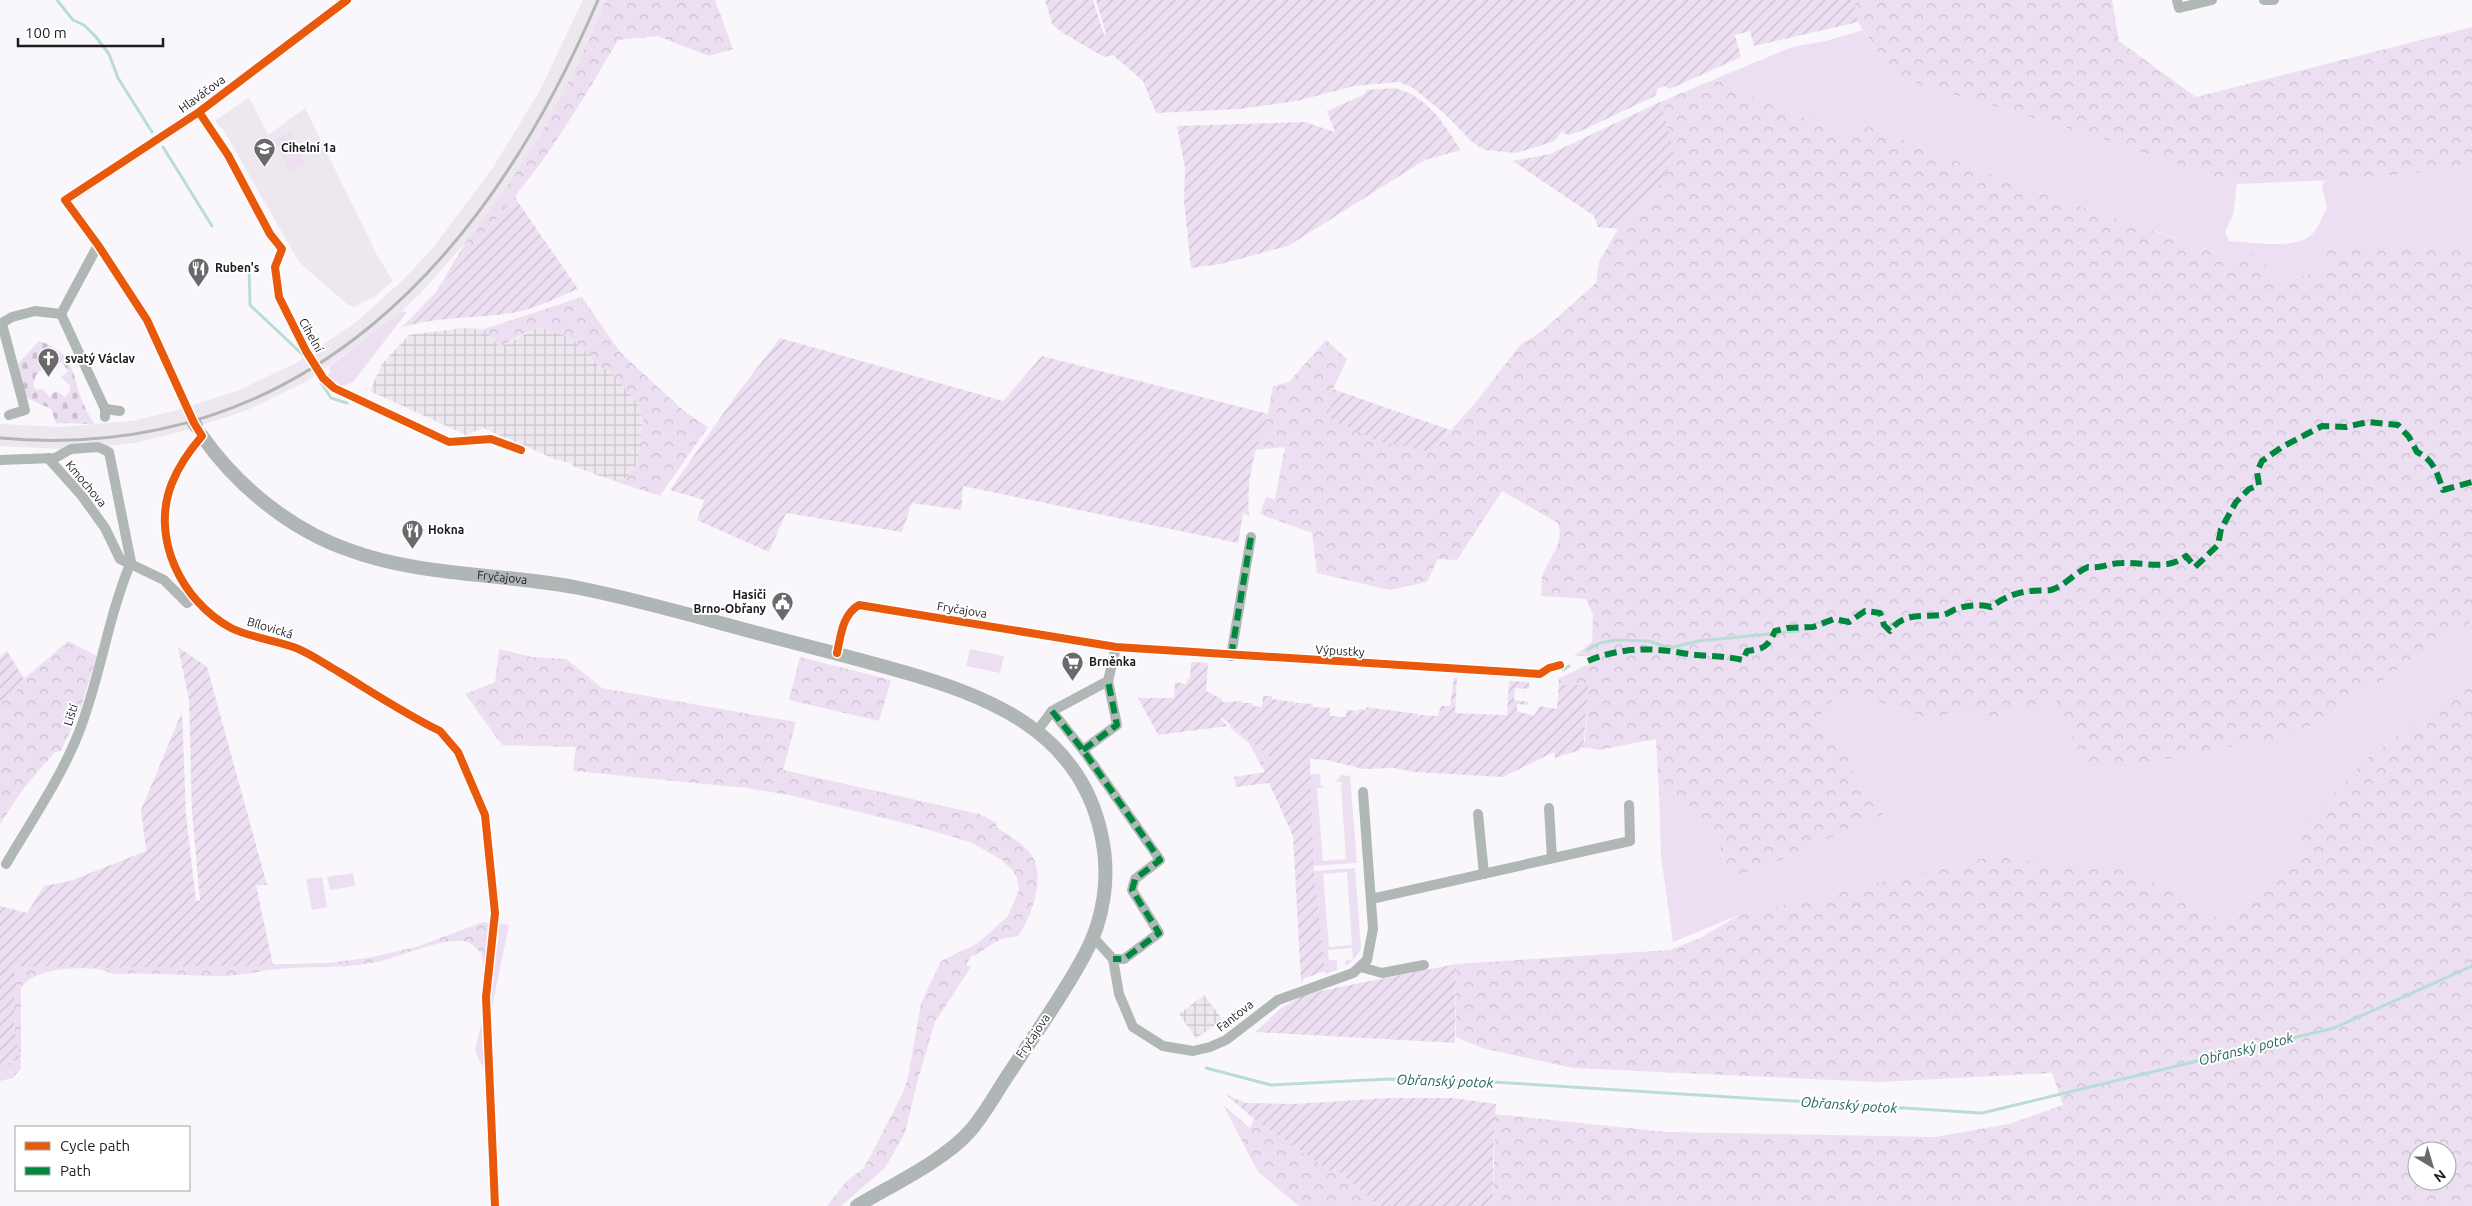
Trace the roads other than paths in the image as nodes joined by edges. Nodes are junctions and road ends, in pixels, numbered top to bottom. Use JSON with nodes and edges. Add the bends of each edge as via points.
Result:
{"nodes":[{"id":1,"x":347,"y":0,"type":"edge"},
{"id":2,"x":2177,"y":0,"type":"edge"},
{"id":3,"x":2212,"y":0,"type":"edge"},
{"id":4,"x":2264,"y":0,"type":"edge"},
{"id":5,"x":2274,"y":0,"type":"edge"},
{"id":6,"x":199,"y":112,"type":"junction"},
{"id":7,"x":65,"y":200,"type":"dead end"},
{"id":8,"x":98,"y":246,"type":"dead end"},
{"id":9,"x":61,"y":314,"type":"junction"},
{"id":10,"x":1,"y":324,"type":"edge"},
{"id":11,"x":120,"y":411,"type":"dead end"},
{"id":12,"x":9,"y":415,"type":"dead end"},
{"id":13,"x":198,"y":428,"type":"joint"},
{"id":14,"x":521,"y":450,"type":"dead end"},
{"id":15,"x":48,"y":458,"type":"junction"},
{"id":16,"x":0,"y":460,"type":"edge"},
{"id":17,"x":1251,"y":537,"type":"dead end"},
{"id":18,"x":131,"y":562,"type":"junction"},
{"id":19,"x":195,"y":597,"type":"junction"},
{"id":20,"x":1116,"y":648,"type":"junction"},
{"id":21,"x":837,"y":653,"type":"junction"},
{"id":22,"x":1231,"y":656,"type":"junction"},
{"id":23,"x":1560,"y":665,"type":"dead end"},
{"id":24,"x":1108,"y":681,"type":"junction"},
{"id":25,"x":1052,"y":711,"type":"junction"},
{"id":26,"x":1038,"y":730,"type":"junction"},
{"id":27,"x":1083,"y":750,"type":"junction"},
{"id":28,"x":1363,"y":792,"type":"dead end"},
{"id":29,"x":1628,"y":804,"type":"dead end"},
{"id":30,"x":1549,"y":808,"type":"dead end"},
{"id":31,"x":1478,"y":814,"type":"dead end"},
{"id":32,"x":485,"y":815,"type":"dead end"},
{"id":33,"x":1552,"y":858,"type":"junction"},
{"id":34,"x":6,"y":864,"type":"dead end"},
{"id":35,"x":1484,"y":874,"type":"junction"},
{"id":36,"x":1371,"y":899,"type":"junction"},
{"id":37,"x":1094,"y":938,"type":"junction"},
{"id":38,"x":1113,"y":959,"type":"junction"},
{"id":39,"x":1424,"y":965,"type":"dead end"},
{"id":40,"x":1361,"y":967,"type":"junction"},
{"id":41,"x":857,"y":1206,"type":"edge"}],
"edges":[{"from":1,"to":6,"type":"street","name":"Hlaváčova"},
{"from":2,"to":3,"type":"street","via":[[2179,8]]},
{"from":4,"to":5,"type":"street"},
{"from":6,"to":7,"type":"street","name":"Hlaváčova"},
{"from":6,"to":14,"type":"street","name":"Cihelní","via":[[282,249],[275,267],[279,297],[323,378],[340,392],[449,442],[491,439]]},
{"from":8,"to":9,"type":"street"},
{"from":9,"to":10,"type":"street","via":[[35,311],[12,317]]},
{"from":9,"to":11,"type":"street","via":[[105,413]]},
{"from":10,"to":12,"type":"street","via":[[25,410]]},
{"from":13,"to":19,"type":"street","name":"Bílovická","via":[[171,484],[166,519],[171,559]]},
{"from":13,"to":21,"type":"main road","name":"Fryčajova","via":[[213,452],[264,502],[300,527],[345,549],[404,565],[578,588]]},
{"from":15,"to":16,"type":"street","name":"Kmochova"},
{"from":15,"to":18,"type":"street","name":"Kmochova","via":[[105,528],[120,559]]},
{"from":15,"to":18,"type":"street","via":[[56,458],[71,449],[98,447],[109,452]]},
{"from":17,"to":22,"type":"street"},
{"from":18,"to":19,"type":"street","name":"Bílovická","via":[[164,580],[187,603]]},
{"from":18,"to":34,"type":"street","name":"Liští","via":[[119,592],[77,736]]},
{"from":19,"to":32,"type":"street","name":"Bílovická","via":[[230,627],[250,636],[296,648],[440,731],[458,752]]},
{"from":20,"to":21,"type":"street","name":"Fryčajova","via":[[859,605],[846,617]]},
{"from":20,"to":22,"type":"street","name":"Výpustky"},
{"from":20,"to":24,"type":"street"},
{"from":21,"to":26,"type":"main road","name":"Fryčajova","via":[[934,680],[974,695]]},
{"from":22,"to":23,"type":"street","name":"Výpustky","via":[[1540,674]]},
{"from":24,"to":25,"type":"street"},
{"from":24,"to":27,"type":"street","via":[[1117,725]]},
{"from":25,"to":26,"type":"street"},
{"from":25,"to":27,"type":"street"},
{"from":26,"to":37,"type":"main road","name":"Fryčajova","via":[[1057,748],[1082,782],[1098,818],[1107,861],[1103,904]]},
{"from":27,"to":38,"type":"street","via":[[1160,860],[1135,879],[1132,890],[1160,933],[1124,959]]},
{"from":28,"to":36,"type":"street"},
{"from":29,"to":33,"type":"street","via":[[1630,841]]},
{"from":30,"to":33,"type":"street"},
{"from":31,"to":35,"type":"street"},
{"from":33,"to":35,"type":"street"},
{"from":35,"to":36,"type":"street"},
{"from":36,"to":40,"type":"street","via":[[1371,951]]},
{"from":37,"to":38,"type":"street"},
{"from":37,"to":41,"type":"main road","name":"Fryčajova","via":[[1076,972],[969,1132],[940,1155]]},
{"from":38,"to":40,"type":"street","name":"Fantova","via":[[1119,994],[1133,1027],[1163,1046],[1192,1051],[1226,1040],[1278,1000],[1353,973]]},
{"from":39,"to":40,"type":"street","via":[[1382,973]]}]}
